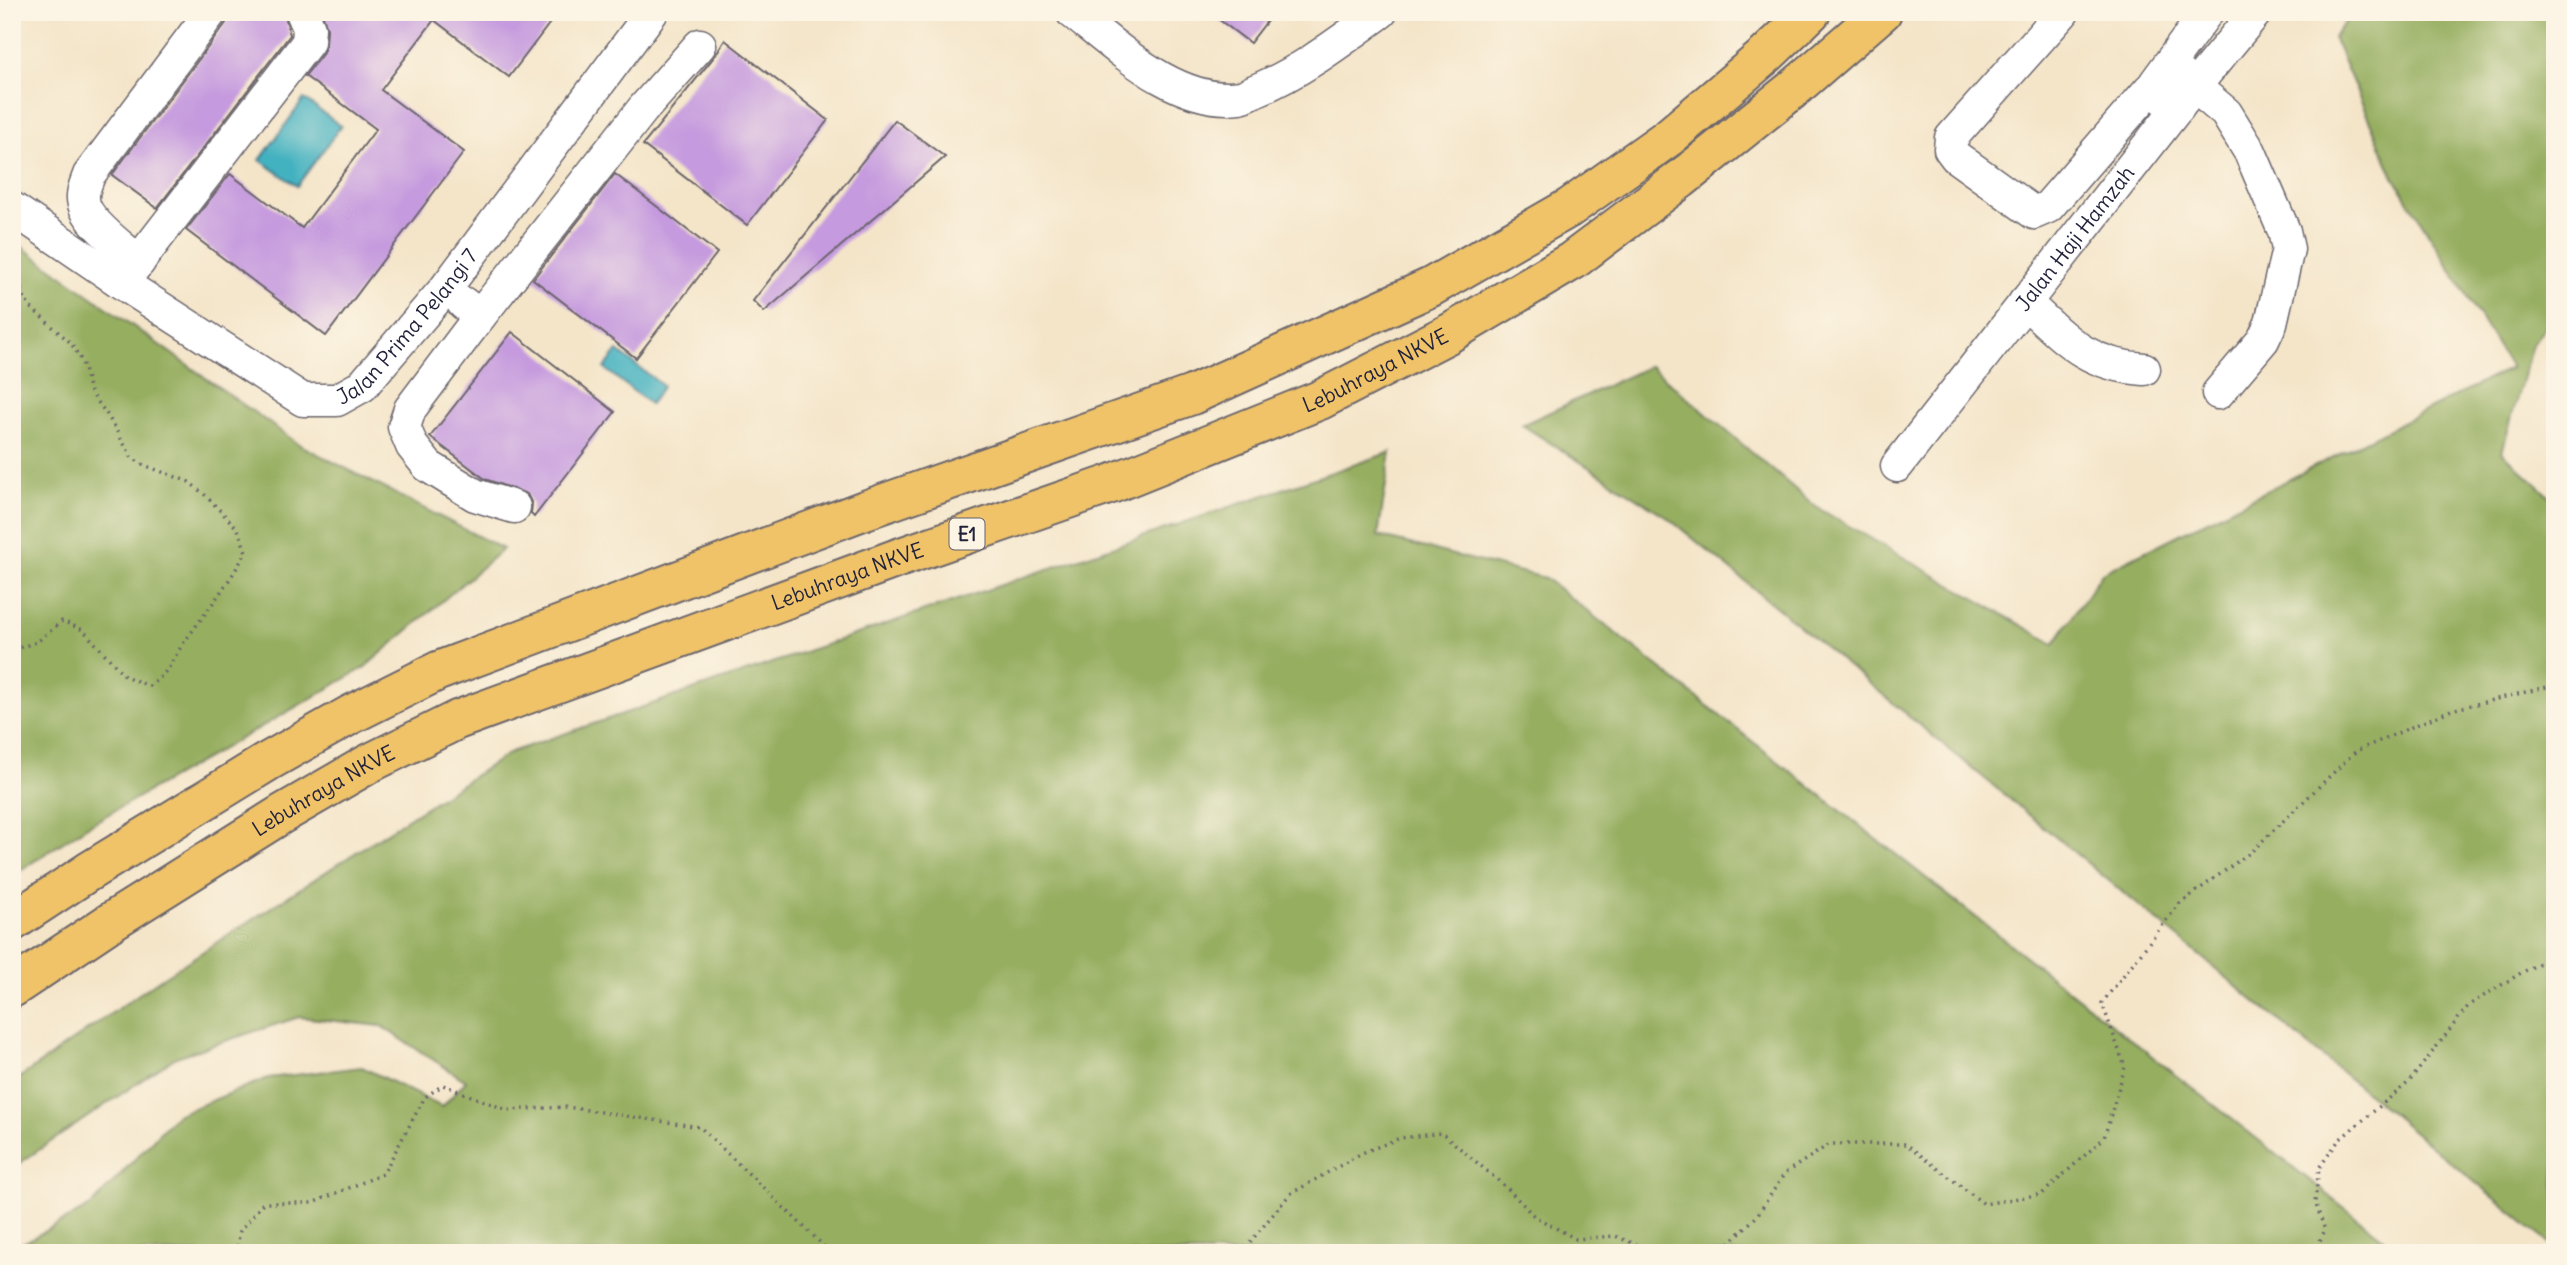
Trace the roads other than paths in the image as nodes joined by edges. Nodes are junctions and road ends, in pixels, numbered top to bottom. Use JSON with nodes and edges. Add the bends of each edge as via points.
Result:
{"nodes":[{"id":1,"x":211,"y":12,"type":"edge"},
{"id":2,"x":302,"y":12,"type":"edge"},
{"id":3,"x":652,"y":12,"type":"edge"},
{"id":4,"x":1072,"y":12,"type":"edge"},
{"id":5,"x":1381,"y":12,"type":"edge"},
{"id":6,"x":1811,"y":12,"type":"edge"},
{"id":7,"x":1882,"y":12,"type":"edge"},
{"id":8,"x":2063,"y":12,"type":"edge"},
{"id":9,"x":2207,"y":12,"type":"edge"},
{"id":10,"x":2256,"y":12,"type":"edge"},
{"id":11,"x":700,"y":44,"type":"dead end"},
{"id":12,"x":2159,"y":78,"type":"junction"},
{"id":13,"x":2186,"y":97,"type":"junction"},
{"id":14,"x":12,"y":208,"type":"edge"},
{"id":15,"x":131,"y":273,"type":"junction"},
{"id":16,"x":445,"y":289,"type":"junction"},
{"id":17,"x":2025,"y":302,"type":"junction"},
{"id":18,"x":480,"y":316,"type":"junction"},
{"id":19,"x":2144,"y":369,"type":"dead end"},
{"id":20,"x":2218,"y":393,"type":"dead end"},
{"id":21,"x":1897,"y":466,"type":"dead end"},
{"id":22,"x":514,"y":507,"type":"dead end"},
{"id":23,"x":12,"y":922,"type":"edge"},
{"id":24,"x":12,"y":988,"type":"edge"}],
"edges":[{"from":1,"to":15,"type":"street","via":[[89,175],[84,208]]},
{"from":2,"to":15,"type":"street","via":[[309,28],[308,42]]},
{"from":3,"to":16,"type":"street","name":"Jalan Prima Pelangi 7"},
{"from":4,"to":5,"type":"street","via":[[1172,84],[1205,96],[1241,97],[1288,77]]},
{"from":6,"to":23,"type":"highway","via":[[1669,137],[1569,208],[1432,287],[1192,395],[865,510],[438,671],[267,762]]},
{"from":7,"to":24,"type":"highway","name":"Lebuhraya NKVE","number":"E1","via":[[1782,98],[1573,261],[1439,339],[1320,400],[1111,484],[457,720],[282,814]]},
{"from":8,"to":12,"type":"street","via":[[1951,138],[1950,149],[1956,157],[2034,213],[2048,207]]},
{"from":9,"to":12,"type":"street"},
{"from":10,"to":13,"type":"street","name":"Jalan Haji Hamzah"},
{"from":11,"to":18,"type":"street"},
{"from":12,"to":13,"type":"street"},
{"from":13,"to":17,"type":"street","name":"Jalan Haji Hamzah"},
{"from":13,"to":20,"type":"street","via":[[2226,113],[2250,152],[2288,250],[2272,323]]},
{"from":14,"to":15,"type":"street","name":"Jalan Prima Pelangi 7"},
{"from":15,"to":16,"type":"street","name":"Jalan Prima Pelangi 7","via":[[303,400],[337,400],[362,386]]},
{"from":16,"to":18,"type":"street"},
{"from":17,"to":19,"type":"street","via":[[2088,356],[2122,368]]},
{"from":17,"to":21,"type":"street","name":"Jalan Haji Hamzah"},
{"from":18,"to":22,"type":"street","via":[[410,409],[404,427],[428,466],[475,495]]}]}
